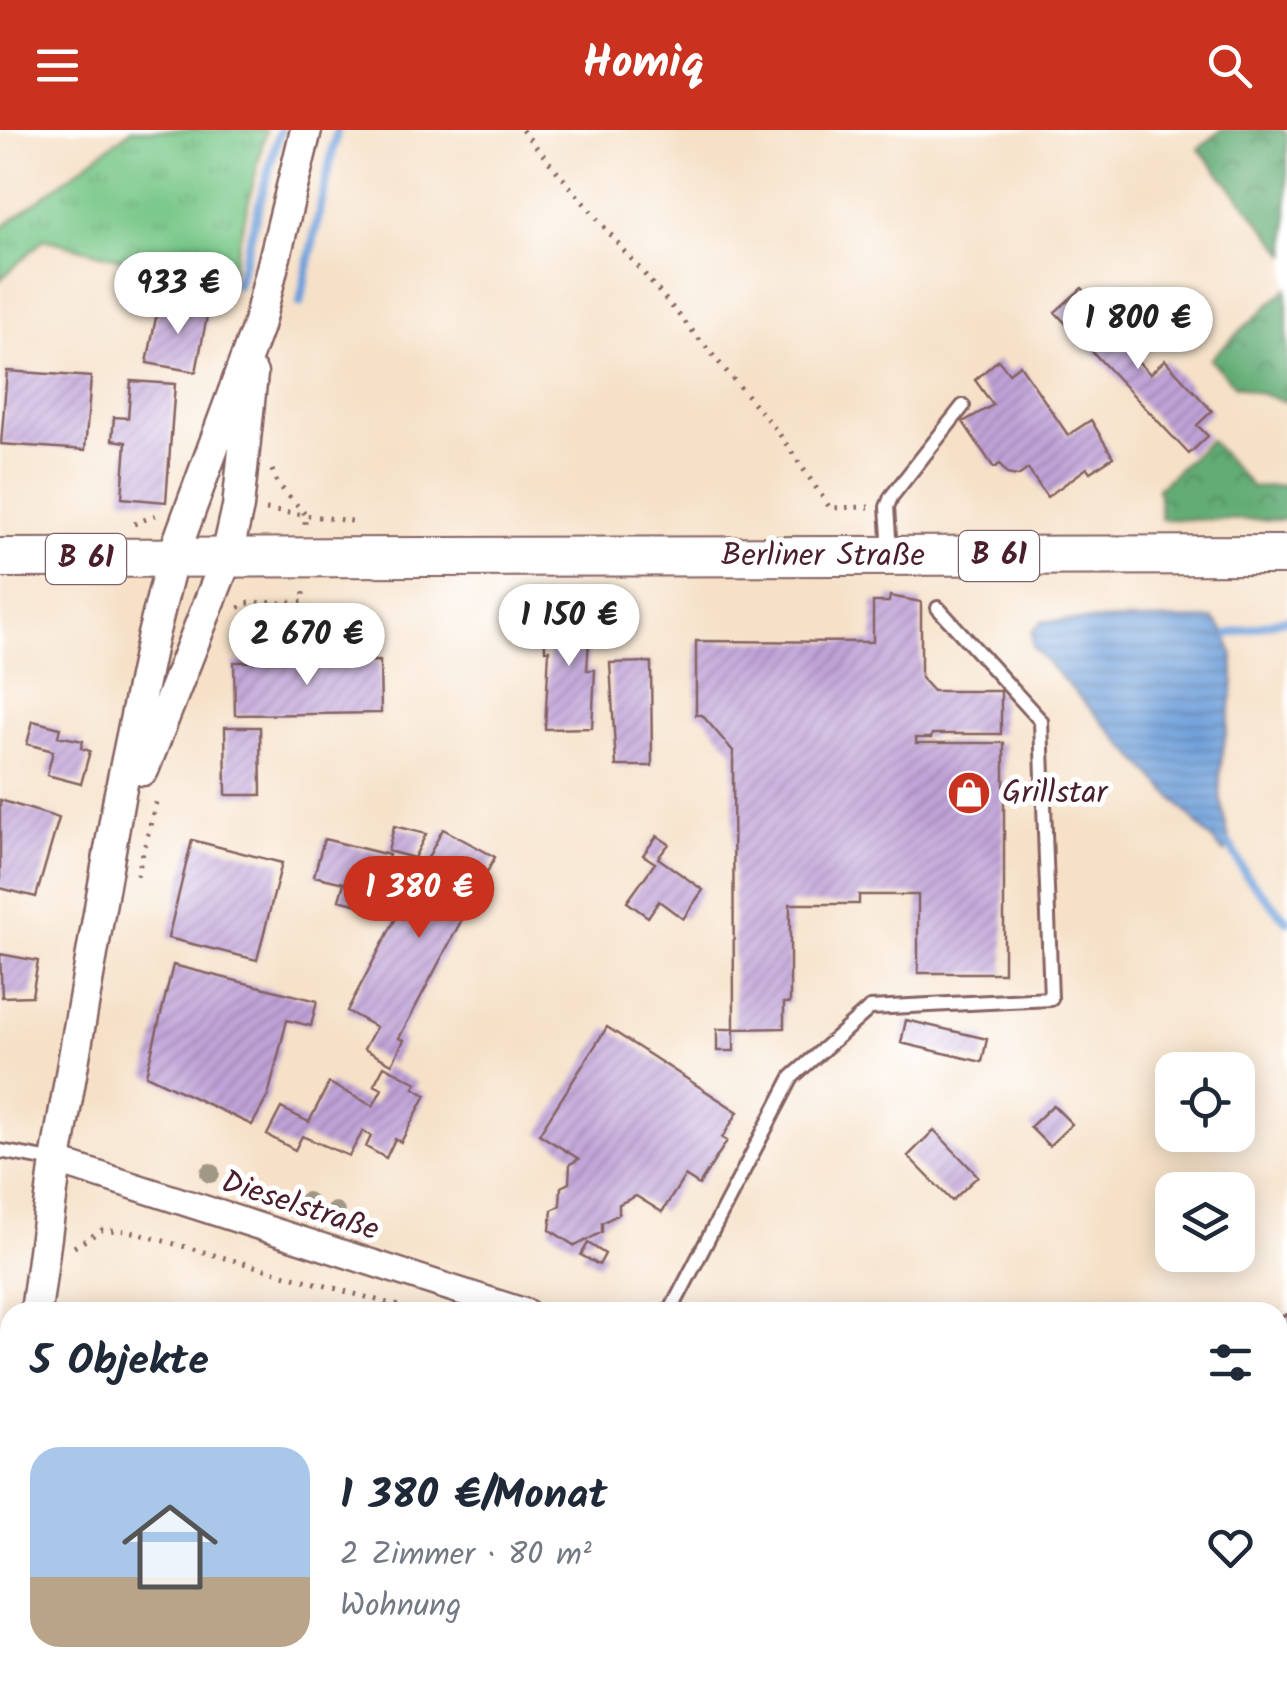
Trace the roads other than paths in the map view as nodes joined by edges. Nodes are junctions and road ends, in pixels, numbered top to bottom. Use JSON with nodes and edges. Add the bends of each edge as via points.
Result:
{"nodes":[{"id":1,"x":306,"y":130,"type":"edge"},
{"id":2,"x":258,"y":326,"type":"junction"},
{"id":3,"x":963,"y":406,"type":"dead end"},
{"id":4,"x":1287,"y":555,"type":"edge"},
{"id":5,"x":891,"y":557,"type":"junction"},
{"id":6,"x":0,"y":558,"type":"edge"},
{"id":7,"x":172,"y":559,"type":"junction"},
{"id":8,"x":226,"y":560,"type":"junction"},
{"id":9,"x":938,"y":608,"type":"dead end"},
{"id":10,"x":108,"y":869,"type":"junction"},
{"id":11,"x":0,"y":1151,"type":"edge"},
{"id":12,"x":56,"y":1161,"type":"junction"},
{"id":13,"x":37,"y":1302,"type":"edge"},
{"id":14,"x":494,"y":1302,"type":"edge"},
{"id":15,"x":675,"y":1302,"type":"edge"}],
"edges":[{"from":1,"to":2,"type":"street"},
{"from":2,"to":7,"type":"street"},
{"from":2,"to":8,"type":"street"},
{"from":3,"to":5,"type":"lane","via":[[887,507]]},
{"from":4,"to":5,"type":"main road","name":"Berliner Straße","number":"B 61"},
{"from":5,"to":8,"type":"main road","name":"Berliner Straße","number":"B 61"},
{"from":6,"to":7,"type":"main road","name":"Berliner Straße","number":"B 61"},
{"from":7,"to":8,"type":"main road","name":"Berliner Straße","number":"B 61"},
{"from":7,"to":10,"type":"street"},
{"from":8,"to":10,"type":"street"},
{"from":9,"to":15,"type":"lane","via":[[1041,720],[1051,998],[870,1008],[792,1077]]},
{"from":10,"to":12,"type":"street"},
{"from":11,"to":12,"type":"lane"},
{"from":12,"to":13,"type":"street"},
{"from":12,"to":14,"type":"street","name":"Dieselstraße"}]}
